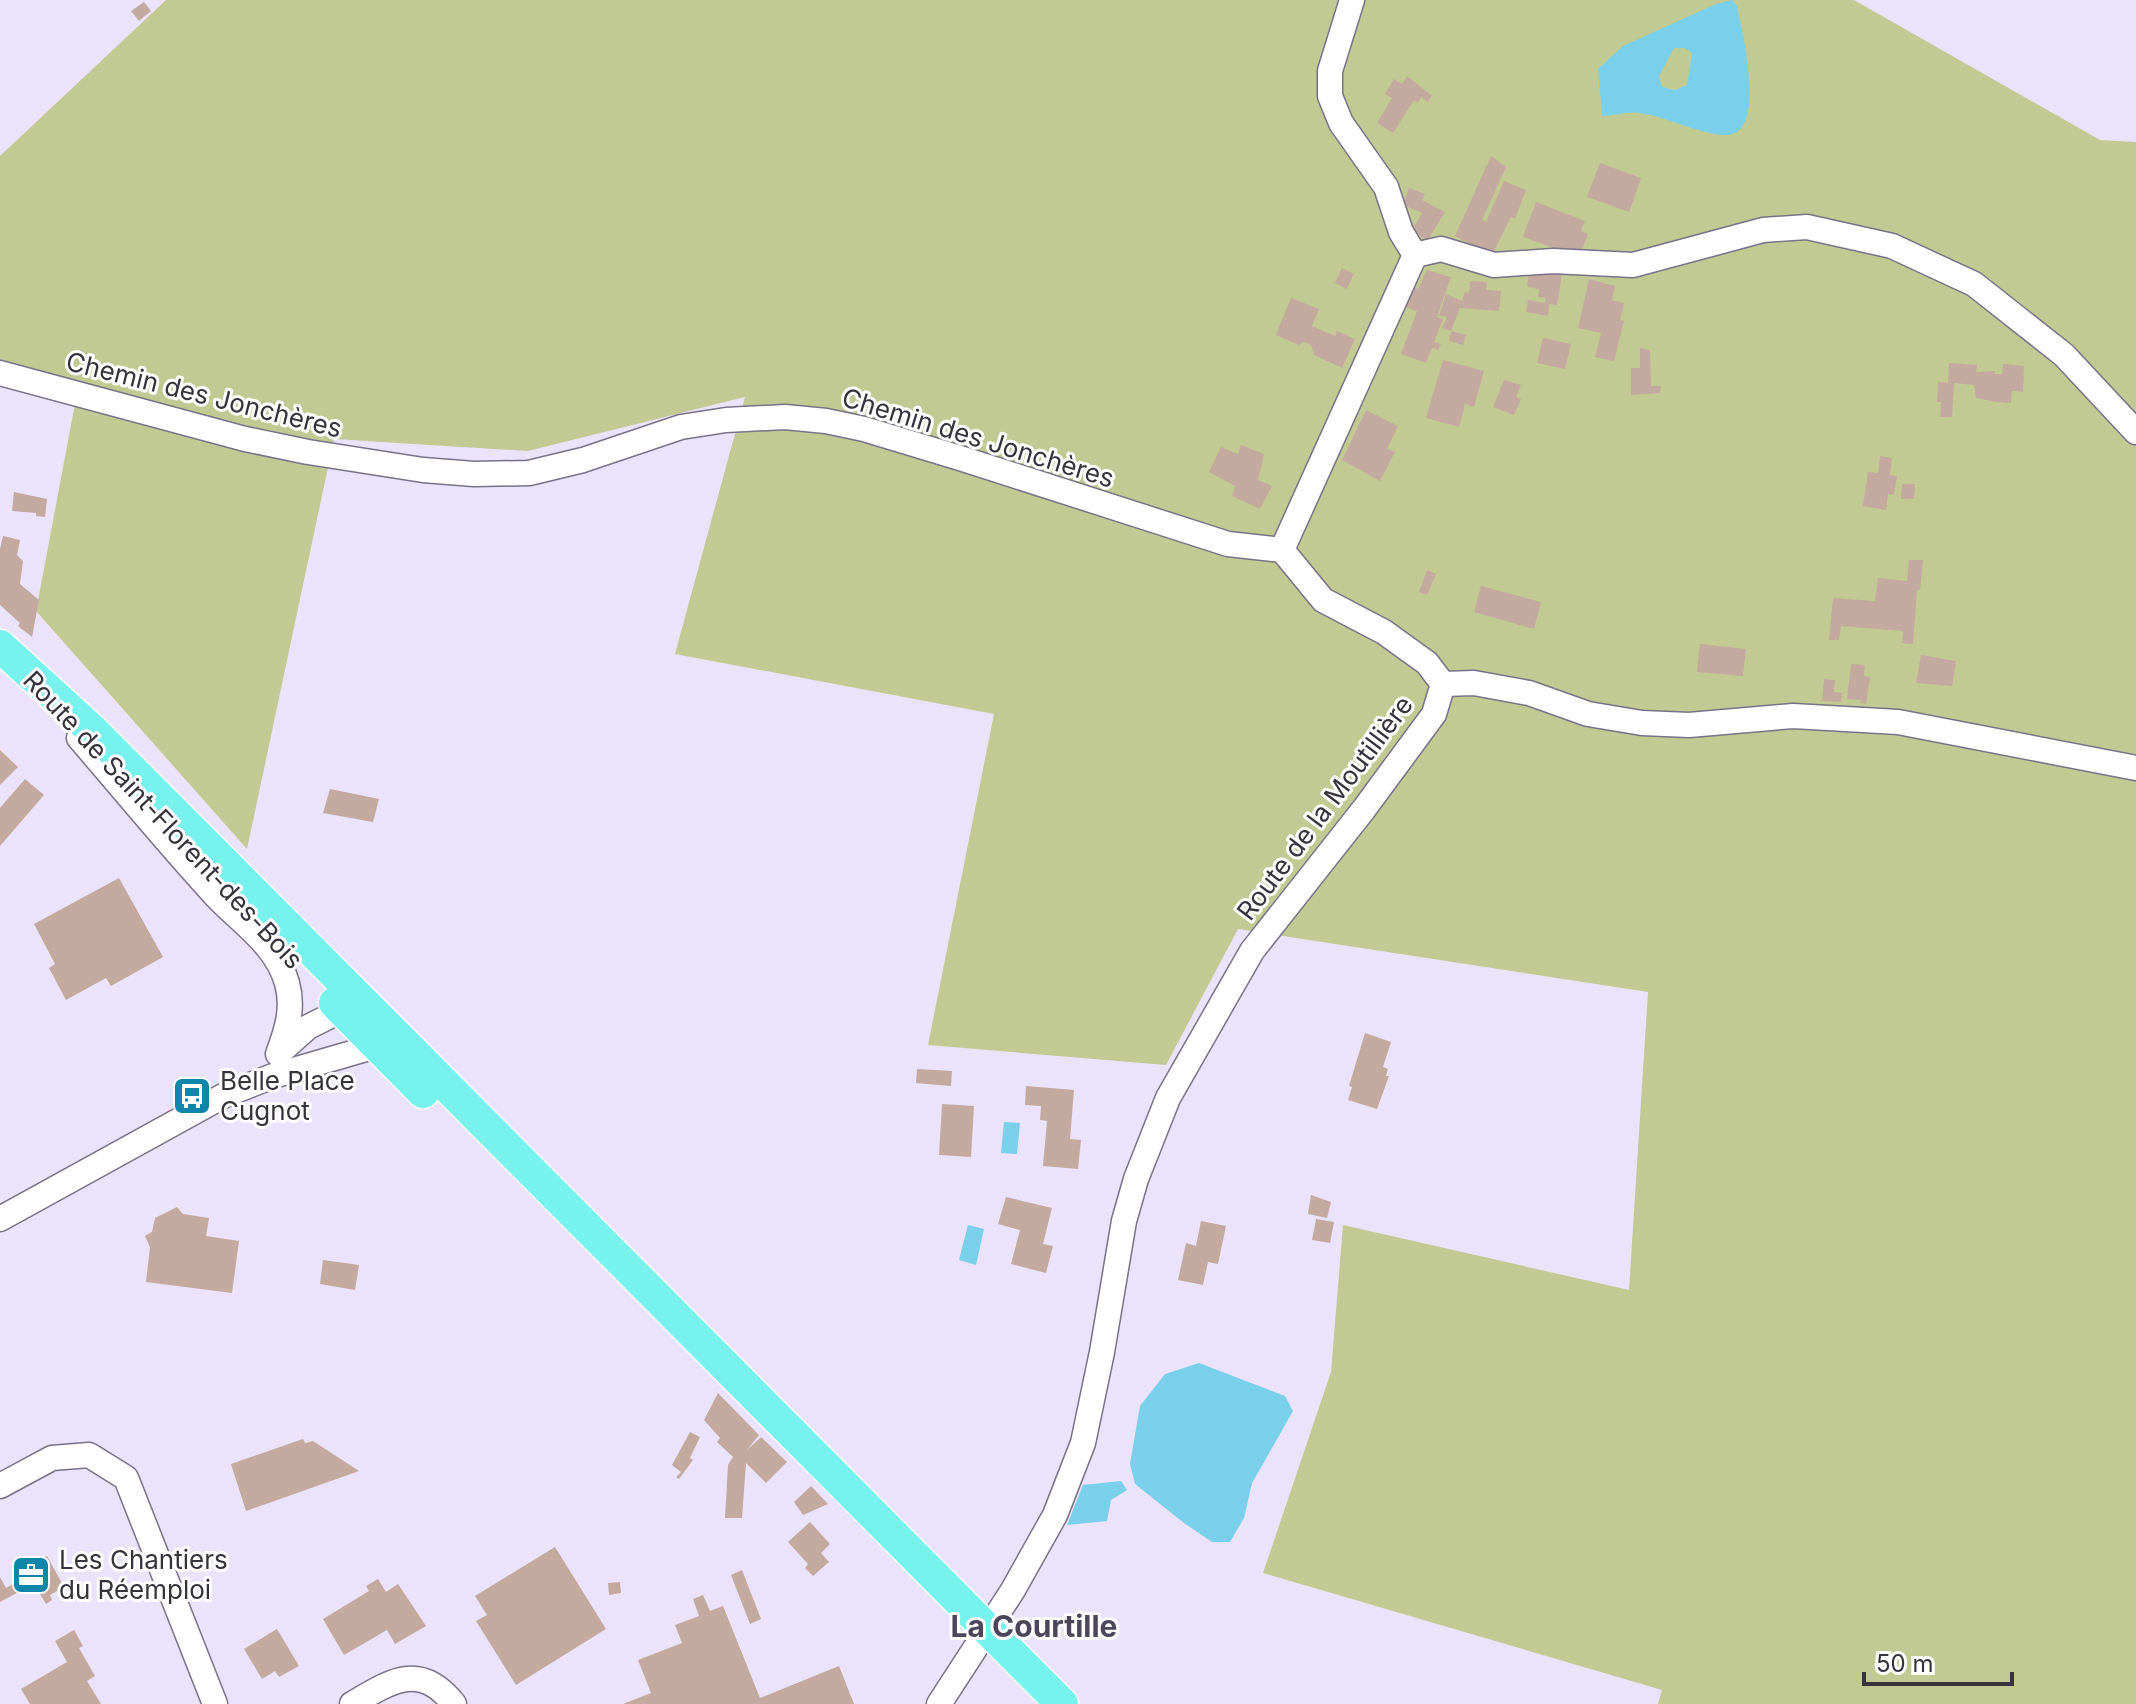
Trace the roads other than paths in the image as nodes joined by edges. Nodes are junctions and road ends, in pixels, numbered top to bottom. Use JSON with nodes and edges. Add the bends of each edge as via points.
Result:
{"nodes":[{"id":1,"x":1352,"y":0,"type":"edge"},
{"id":2,"x":1415,"y":255,"type":"junction"},
{"id":3,"x":0,"y":373,"type":"edge"},
{"id":4,"x":2136,"y":432,"type":"edge"},
{"id":5,"x":1282,"y":550,"type":"junction"},
{"id":6,"x":8,"y":654,"type":"edge"},
{"id":7,"x":1443,"y":684,"type":"junction"},
{"id":8,"x":79,"y":738,"type":"junction"},
{"id":9,"x":2136,"y":768,"type":"edge"},
{"id":10,"x":326,"y":963,"type":"junction"},
{"id":11,"x":363,"y":1026,"type":"junction"},
{"id":12,"x":278,"y":1054,"type":"junction"},
{"id":13,"x":225,"y":1095,"type":"junction"},
{"id":14,"x":528,"y":1166,"type":"junction"},
{"id":15,"x":0,"y":1219,"type":"edge"},
{"id":16,"x":755,"y":1398,"type":"junction"},
{"id":17,"x":0,"y":1486,"type":"edge"},
{"id":18,"x":987,"y":1628,"type":"junction"},
{"id":19,"x":215,"y":1704,"type":"edge"},
{"id":20,"x":352,"y":1704,"type":"edge"},
{"id":21,"x":454,"y":1704,"type":"edge"},
{"id":22,"x":939,"y":1704,"type":"edge"},
{"id":23,"x":1062,"y":1704,"type":"edge"}],
"edges":[{"from":1,"to":2,"type":"street","via":[[1330,71],[1330,96],[1341,123],[1386,187]]},
{"from":2,"to":4,"type":"street","via":[[1441,249],[1494,265],[1633,265],[1763,230],[1807,227],[1892,246],[1974,284],[2064,355]]},
{"from":2,"to":5,"type":"street"},
{"from":3,"to":5,"type":"street","name":"Chemin des Jonchères","via":[[245,439],[474,474],[529,473],[681,427],[785,417],[826,421],[1228,544]]},
{"from":5,"to":7,"type":"street","name":"Route de la Moutillière","via":[[1323,600],[1384,632],[1427,663]]},
{"from":6,"to":8,"type":"main road","name":"Route de Saint-Florent-des-Bois"},
{"from":6,"to":10,"type":"main road","name":"Route de Saint-Florent-des-Bois","via":[[92,730]]},
{"from":7,"to":9,"type":"street","via":[[1474,683],[1529,693],[1588,714],[1642,723],[1689,725],[1793,716],[1898,722]]},
{"from":7,"to":18,"type":"street","name":"Route de la Moutillière","via":[[1434,714],[1252,951],[1168,1098],[1124,1221],[1083,1443],[1055,1515]]},
{"from":8,"to":11,"type":"main road","name":"Route de Saint-Florent-des-Bois"},
{"from":8,"to":12,"type":"street","via":[[216,895],[271,948],[291,1004]]},
{"from":10,"to":11,"type":"street"},
{"from":10,"to":14,"type":"main road","name":"Route de Saint-Florent-des-Bois"},
{"from":11,"to":12,"type":"street","via":[[308,1027]]},
{"from":11,"to":13,"type":"street","via":[[273,1076]]},
{"from":11,"to":14,"type":"street","via":[[469,1123]]},
{"from":11,"to":16,"type":"main road","name":"Route de Saint-Florent-des-Bois","via":[[636,1296]]},
{"from":12,"to":13,"type":"street"},
{"from":13,"to":15,"type":"street"},
{"from":14,"to":16,"type":"main road","name":"Route de Saint-Florent-des-Bois"},
{"from":16,"to":18,"type":"main road","name":"Route de Saint-Florent-des-Bois"},
{"from":17,"to":19,"type":"street","via":[[52,1458],[89,1455],[126,1478]]},
{"from":18,"to":22,"type":"street","name":"Route de la Moutillière"},
{"from":18,"to":23,"type":"main road","name":"Route de Saint-Florent-des-Bois"},
{"from":20,"to":21,"type":"street","via":[[404,1679],[441,1688]]}]}
